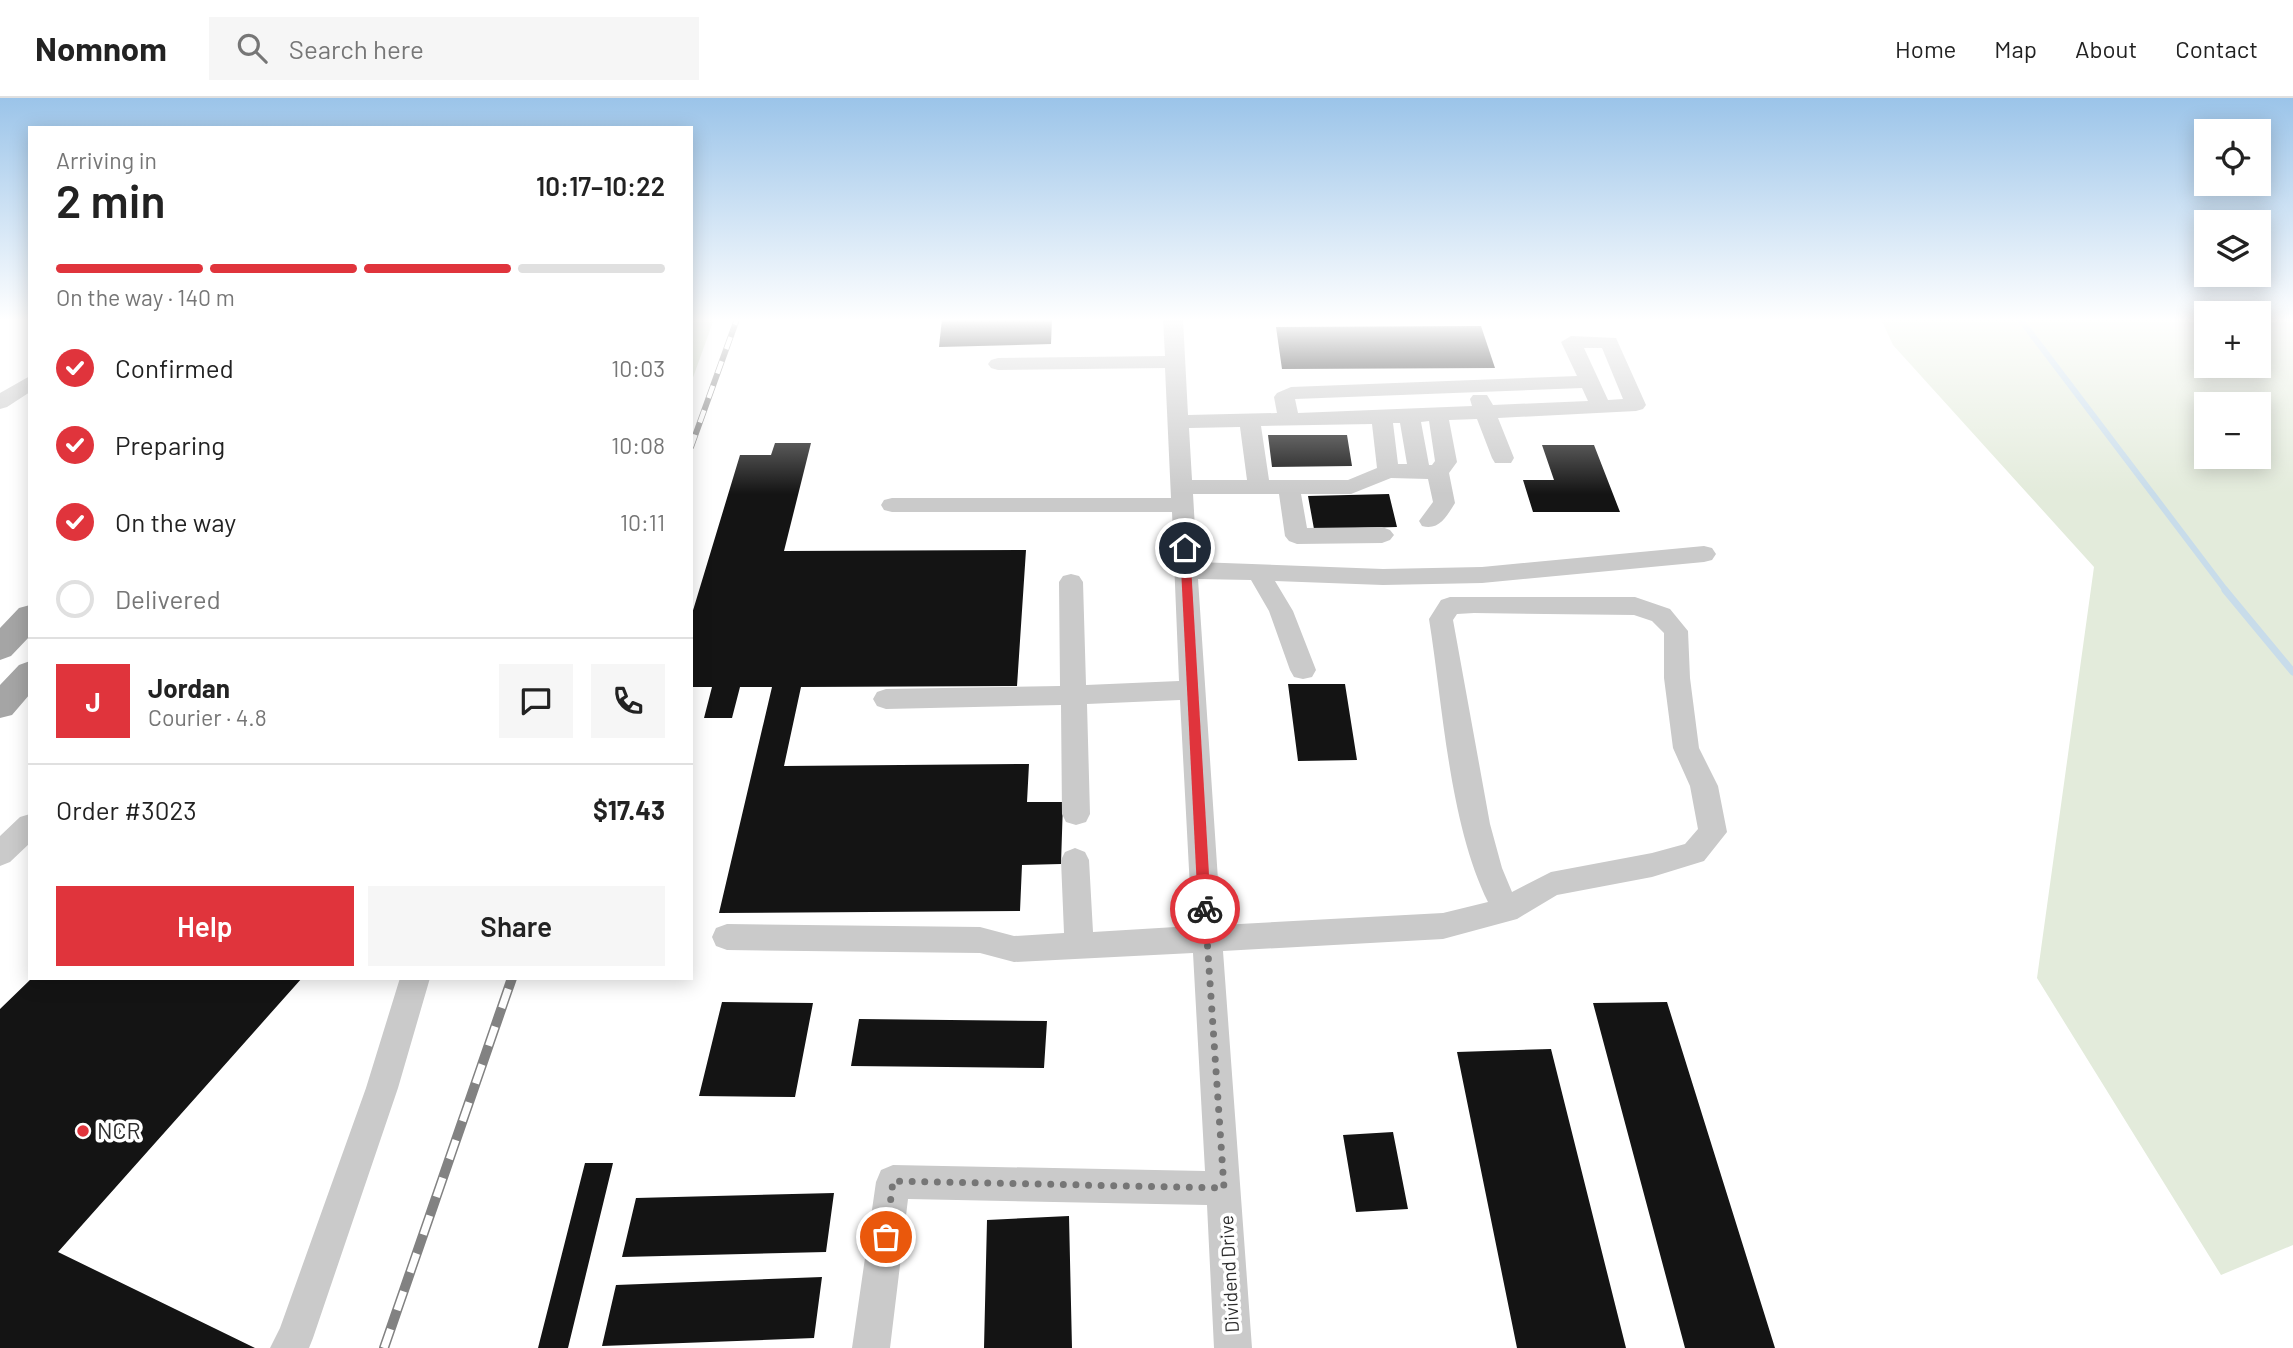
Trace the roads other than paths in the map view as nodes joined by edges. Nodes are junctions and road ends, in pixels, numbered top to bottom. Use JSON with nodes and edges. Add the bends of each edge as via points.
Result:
{"nodes":[{"id":1,"x":1176,"y":377,"type":"edge"},
{"id":2,"x":1587,"y":377,"type":"edge"},
{"id":3,"x":1624,"y":377,"type":"edge"},
{"id":4,"x":1589,"y":382,"type":"junction"},
{"id":5,"x":28,"y":383,"type":"edge"},
{"id":6,"x":1475,"y":384,"type":"junction"},
{"id":7,"x":0,"y":403,"type":"edge"},
{"id":8,"x":1601,"y":407,"type":"junction"},
{"id":9,"x":1484,"y":413,"type":"junction"},
{"id":10,"x":1438,"y":415,"type":"junction"},
{"id":11,"x":1409,"y":416,"type":"junction"},
{"id":12,"x":1382,"y":417,"type":"junction"},
{"id":13,"x":1289,"y":418,"type":"junction"},
{"id":14,"x":1250,"y":420,"type":"junction"},
{"id":15,"x":1178,"y":422,"type":"junction"},
{"id":16,"x":1503,"y":458,"type":"dead end"},
{"id":17,"x":1388,"y":471,"type":"junction"},
{"id":18,"x":1428,"y":472,"type":"junction"},
{"id":19,"x":1259,"y":486,"type":"junction"},
{"id":20,"x":1289,"y":486,"type":"junction"},
{"id":21,"x":1181,"y":496,"type":"junction"},
{"id":22,"x":892,"y":505,"type":"dead end"},
{"id":23,"x":1430,"y":521,"type":"dead end"},
{"id":24,"x":1382,"y":535,"type":"dead end"},
{"id":25,"x":1704,"y":554,"type":"dead end"},
{"id":26,"x":1186,"y":570,"type":"junction"},
{"id":27,"x":1258,"y":573,"type":"junction"},
{"id":28,"x":1071,"y":582,"type":"dead end"},
{"id":29,"x":28,"y":618,"type":"edge"},
{"id":30,"x":0,"y":648,"type":"edge"},
{"id":31,"x":1303,"y":670,"type":"dead end"},
{"id":32,"x":28,"y":675,"type":"edge"},
{"id":33,"x":1192,"y":690,"type":"junction"},
{"id":34,"x":1074,"y":695,"type":"junction"},
{"id":35,"x":886,"y":699,"type":"dead end"},
{"id":36,"x":0,"y":706,"type":"edge"},
{"id":37,"x":1076,"y":814,"type":"dead end"},
{"id":38,"x":28,"y":827,"type":"edge"},
{"id":39,"x":0,"y":854,"type":"edge"},
{"id":40,"x":1074,"y":860,"type":"dead end"},
{"id":41,"x":1507,"y":910,"type":"junction"},
{"id":42,"x":727,"y":937,"type":"dead end"},
{"id":43,"x":1206,"y":938,"type":"junction"},
{"id":44,"x":1079,"y":945,"type":"junction"},
{"id":45,"x":414,"y":980,"type":"edge"},
{"id":46,"x":1224,"y":1188,"type":"junction"},
{"id":47,"x":289,"y":1348,"type":"edge"},
{"id":48,"x":871,"y":1348,"type":"edge"},
{"id":49,"x":1233,"y":1348,"type":"edge"}],
"edges":[{"from":1,"to":15,"type":"street","name":"Dividend Drive"},
{"from":2,"to":4,"type":"street"},
{"from":3,"to":8,"type":"street","via":[[1636,405]]},
{"from":4,"to":6,"type":"street"},
{"from":4,"to":8,"type":"street"},
{"from":5,"to":7,"type":"street"},
{"from":6,"to":9,"type":"street"},
{"from":6,"to":13,"type":"street","via":[[1291,393],[1284,397]]},
{"from":8,"to":9,"type":"street"},
{"from":9,"to":10,"type":"street"},
{"from":9,"to":16,"type":"street"},
{"from":10,"to":11,"type":"street"},
{"from":10,"to":18,"type":"street","via":[[1446,462]]},
{"from":11,"to":12,"type":"street"},
{"from":11,"to":18,"type":"street"},
{"from":12,"to":13,"type":"street"},
{"from":12,"to":17,"type":"street"},
{"from":13,"to":14,"type":"street"},
{"from":14,"to":15,"type":"street"},
{"from":14,"to":19,"type":"street"},
{"from":15,"to":21,"type":"street","name":"Dividend Drive"},
{"from":17,"to":18,"type":"lane"},
{"from":17,"to":20,"type":"street","via":[[1351,487]]},
{"from":18,"to":23,"type":"lane","via":[[1444,503]]},
{"from":19,"to":20,"type":"street"},
{"from":19,"to":21,"type":"street"},
{"from":20,"to":24,"type":"street","via":[[1297,536]]},
{"from":21,"to":22,"type":"street"},
{"from":21,"to":26,"type":"street","name":"Dividend Drive"},
{"from":25,"to":27,"type":"street","via":[[1482,575]]},
{"from":26,"to":27,"type":"street"},
{"from":26,"to":33,"type":"street","name":"Dividend Drive"},
{"from":27,"to":31,"type":"street","via":[[1281,611]]},
{"from":28,"to":34,"type":"street"},
{"from":29,"to":30,"type":"main road"},
{"from":32,"to":36,"type":"main road"},
{"from":33,"to":34,"type":"street"},
{"from":33,"to":43,"type":"street","name":"Dividend Drive"},
{"from":34,"to":35,"type":"street"},
{"from":34,"to":37,"type":"street"},
{"from":38,"to":39,"type":"street"},
{"from":40,"to":44,"type":"street"},
{"from":41,"to":41,"type":"street","via":[[1482,856],[1441,618],[1450,606],[1474,604],[1635,606],[1661,615],[1676,631],[1686,748],[1704,786],[1713,832],[1694,853],[1551,884]]},
{"from":41,"to":43,"type":"street","via":[[1443,926]]},
{"from":42,"to":44,"type":"lane","via":[[980,940],[1014,949]]},
{"from":43,"to":44,"type":"lane"},
{"from":43,"to":46,"type":"street","name":"Dividend Drive"},
{"from":45,"to":47,"type":"street","via":[[382,1088]]},
{"from":46,"to":48,"type":"lane","via":[[893,1181]]},
{"from":46,"to":49,"type":"street","name":"Dividend Drive"}]}
